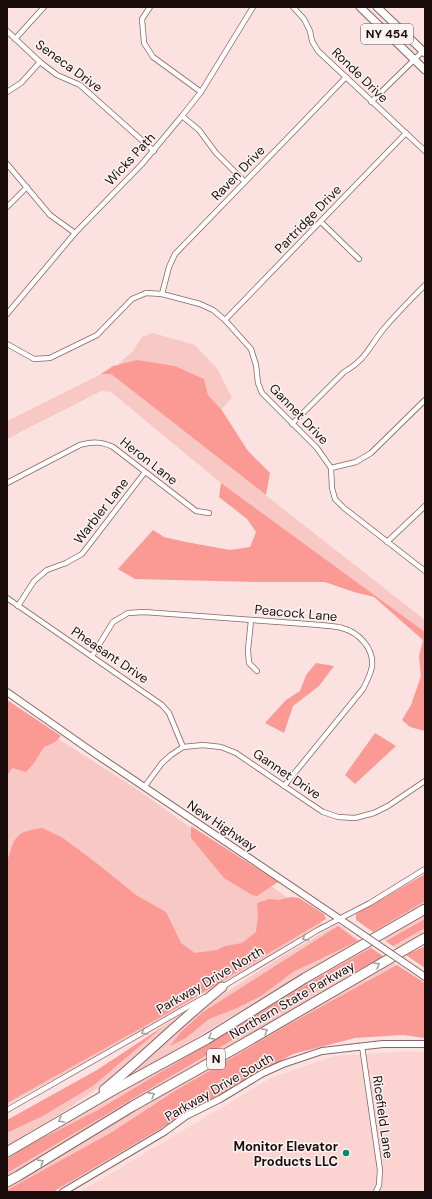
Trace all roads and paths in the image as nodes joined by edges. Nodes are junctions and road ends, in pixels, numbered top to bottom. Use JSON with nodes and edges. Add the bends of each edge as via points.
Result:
{"nodes":[{"id":1,"x":44,"y":7,"type":"edge"},
{"id":2,"x":150,"y":7,"type":"edge"},
{"id":3,"x":253,"y":7,"type":"edge"},
{"id":4,"x":293,"y":7,"type":"edge"},
{"id":5,"x":360,"y":7,"type":"edge"},
{"id":6,"x":378,"y":7,"type":"edge"},
{"id":7,"x":7,"y":32,"type":"edge"},
{"id":8,"x":15,"y":39,"type":"junction"},
{"id":9,"x":424,"y":52,"type":"edge"},
{"id":10,"x":414,"y":60,"type":"junction"},
{"id":11,"x":40,"y":62,"type":"junction"},
{"id":12,"x":425,"y":70,"type":"edge"},
{"id":13,"x":346,"y":77,"type":"junction"},
{"id":14,"x":7,"y":92,"type":"edge"},
{"id":15,"x":201,"y":92,"type":"junction"},
{"id":16,"x":371,"y":102,"type":"junction"},
{"id":17,"x":182,"y":116,"type":"junction"},
{"id":18,"x":406,"y":134,"type":"junction"},
{"id":19,"x":154,"y":150,"type":"junction"},
{"id":20,"x":425,"y":151,"type":"edge"},
{"id":21,"x":7,"y":164,"type":"edge"},
{"id":22,"x":244,"y":181,"type":"junction"},
{"id":23,"x":27,"y":187,"type":"junction"},
{"id":24,"x":7,"y":207,"type":"edge"},
{"id":25,"x":321,"y":222,"type":"junction"},
{"id":26,"x":75,"y":234,"type":"junction"},
{"id":27,"x":359,"y":259,"type":"dead end"},
{"id":28,"x":425,"y":285,"type":"edge"},
{"id":29,"x":162,"y":294,"type":"junction"},
{"id":30,"x":7,"y":314,"type":"edge"},
{"id":31,"x":225,"y":320,"type":"junction"},
{"id":32,"x":7,"y":344,"type":"edge"},
{"id":33,"x":425,"y":400,"type":"edge"},
{"id":34,"x":292,"y":424,"type":"junction"},
{"id":35,"x":331,"y":468,"type":"junction"},
{"id":36,"x":145,"y":472,"type":"junction"},
{"id":37,"x":7,"y":483,"type":"edge"},
{"id":38,"x":425,"y":506,"type":"edge"},
{"id":39,"x":209,"y":513,"type":"dead end"},
{"id":40,"x":387,"y":542,"type":"junction"},
{"id":41,"x":425,"y":571,"type":"edge"},
{"id":42,"x":7,"y":598,"type":"edge"},
{"id":43,"x":18,"y":606,"type":"junction"},
{"id":44,"x":251,"y":620,"type":"junction"},
{"id":45,"x":92,"y":656,"type":"junction"},
{"id":46,"x":257,"y":671,"type":"dead end"},
{"id":47,"x":7,"y":692,"type":"edge"},
{"id":48,"x":183,"y":747,"type":"junction"},
{"id":49,"x":425,"y":781,"type":"edge"},
{"id":50,"x":145,"y":786,"type":"junction"},
{"id":51,"x":284,"y":786,"type":"junction"},
{"id":52,"x":425,"y":869,"type":"edge"},
{"id":53,"x":425,"y":909,"type":"edge"},
{"id":54,"x":338,"y":919,"type":"junction"},
{"id":55,"x":425,"y":938,"type":"edge"},
{"id":56,"x":425,"y":977,"type":"edge"},
{"id":57,"x":222,"y":987,"type":"junction"},
{"id":58,"x":425,"y":1044,"type":"edge"},
{"id":59,"x":362,"y":1046,"type":"junction"},
{"id":60,"x":83,"y":1107,"type":"junction"},
{"id":61,"x":7,"y":1110,"type":"edge"},
{"id":62,"x":7,"y":1152,"type":"edge"},
{"id":63,"x":7,"y":1182,"type":"edge"},
{"id":64,"x":63,"y":1192,"type":"edge"},
{"id":65,"x":376,"y":1192,"type":"edge"}],
"edges":[{"from":1,"to":8,"type":"street"},
{"from":2,"to":15,"type":"street","via":[[142,19],[144,43],[153,57]]},
{"from":3,"to":15,"type":"street","name":"Wicks Path"},
{"from":4,"to":13,"type":"street","name":"Ronde Drive","via":[[304,19],[318,51]]},
{"from":5,"to":10,"type":"main road","number":"NY 454"},
{"from":6,"to":9,"type":"main road","number":"NY 454"},
{"from":7,"to":8,"type":"street","name":"Seneca Drive"},
{"from":8,"to":11,"type":"street","name":"Seneca Drive"},
{"from":9,"to":10,"type":"street"},
{"from":10,"to":12,"type":"main road","number":"NY 454"},
{"from":10,"to":16,"type":"street"},
{"from":11,"to":14,"type":"street","via":[[21,83]]},
{"from":11,"to":19,"type":"street","name":"Seneca Drive","via":[[80,85]]},
{"from":13,"to":16,"type":"street","name":"Ronde Drive"},
{"from":13,"to":22,"type":"street","name":"Raven Drive"},
{"from":15,"to":17,"type":"street","name":"Wicks Path"},
{"from":16,"to":18,"type":"street","name":"Ronde Drive"},
{"from":17,"to":19,"type":"street","name":"Wicks Path"},
{"from":17,"to":22,"type":"street","via":[[199,130],[216,153]]},
{"from":18,"to":20,"type":"street","name":"Ronde Drive"},
{"from":18,"to":25,"type":"street","name":"Partridge Drive"},
{"from":19,"to":26,"type":"street","name":"Wicks Path"},
{"from":21,"to":23,"type":"street"},
{"from":22,"to":29,"type":"street","name":"Raven Drive","via":[[175,254]]},
{"from":23,"to":24,"type":"street"},
{"from":23,"to":26,"type":"street","via":[[50,215]]},
{"from":25,"to":27,"type":"street"},
{"from":25,"to":31,"type":"street","name":"Partridge Drive"},
{"from":26,"to":30,"type":"street","name":"Wicks Path"},
{"from":28,"to":34,"type":"street","via":[[382,331],[365,356],[344,372]]},
{"from":29,"to":31,"type":"street","name":"Gannet Drive","via":[[200,304]]},
{"from":29,"to":32,"type":"street","name":"Gannet Drive","via":[[146,292],[132,299],[97,335],[50,358],[34,359]]},
{"from":31,"to":34,"type":"street","name":"Gannet Drive","via":[[251,349],[262,393]]},
{"from":33,"to":35,"type":"street","via":[[371,453],[356,462]]},
{"from":34,"to":35,"type":"street","name":"Gannet Drive","via":[[317,448]]},
{"from":35,"to":40,"type":"street","via":[[335,499]]},
{"from":36,"to":37,"type":"street","name":"Heron Lane","via":[[113,447],[105,443],[91,442]]},
{"from":36,"to":39,"type":"street","name":"Heron Lane","via":[[196,511]]},
{"from":36,"to":43,"type":"street","name":"Warbler Lane","via":[[82,554],[47,570],[34,581]]},
{"from":38,"to":40,"type":"street"},
{"from":40,"to":41,"type":"street"},
{"from":42,"to":43,"type":"street","name":"Pheasant Drive"},
{"from":43,"to":45,"type":"street","name":"Pheasant Drive"},
{"from":44,"to":45,"type":"street","name":"Peacock Lane","via":[[128,613],[114,622]]},
{"from":44,"to":46,"type":"street","via":[[249,663]]},
{"from":44,"to":51,"type":"street","name":"Peacock Lane","via":[[342,628],[364,642],[371,653],[372,665],[363,689]]},
{"from":45,"to":48,"type":"street","name":"Pheasant Drive","via":[[162,705],[169,713]]},
{"from":47,"to":50,"type":"street","name":"New Highway"},
{"from":48,"to":50,"type":"street","via":[[162,763]]},
{"from":48,"to":51,"type":"street","name":"Gannet Drive","via":[[221,747],[236,753]]},
{"from":49,"to":51,"type":"street","name":"Gannet Drive","via":[[388,806],[355,818],[338,817],[323,812]]},
{"from":50,"to":54,"type":"street","name":"New Highway"},
{"from":52,"to":54,"type":"street","name":"Parkway Drive North","via":[[370,903]]},
{"from":53,"to":60,"type":"highway","name":"Northern State Parkway","number":"N","one_way":true,"via":[[305,978],[207,1039]]},
{"from":54,"to":56,"type":"street","name":"New Highway","bridge":true},
{"from":54,"to":57,"type":"street","name":"Parkway Drive North","one_way":true},
{"from":63,"to":55,"type":"highway","name":"Northern State Parkway","number":"N","one_way":true,"via":[[133,1106]]},
{"from":57,"to":60,"type":"highway"},
{"from":57,"to":61,"type":"street","name":"Parkway Drive North","one_way":true},
{"from":58,"to":59,"type":"street","name":"Parkway Drive South"},
{"from":59,"to":64,"type":"street","name":"Parkway Drive South","via":[[322,1051],[263,1073],[186,1116],[153,1139]]},
{"from":59,"to":65,"type":"street","name":"Ricefield Lane","via":[[380,1170]]},
{"from":60,"to":62,"type":"highway","name":"Northern State Parkway","number":"N","one_way":true}]}
